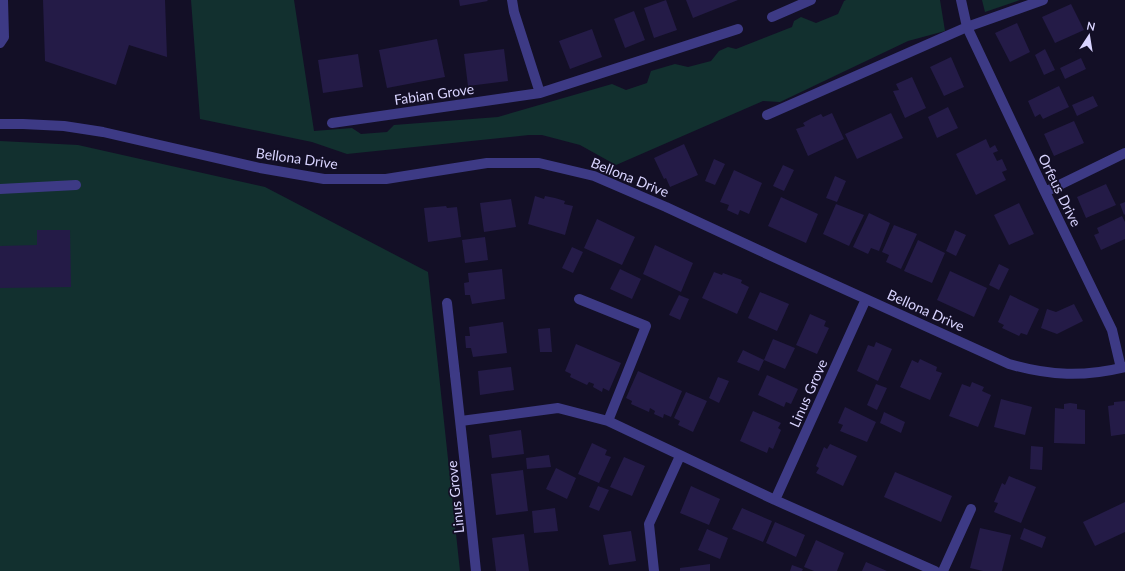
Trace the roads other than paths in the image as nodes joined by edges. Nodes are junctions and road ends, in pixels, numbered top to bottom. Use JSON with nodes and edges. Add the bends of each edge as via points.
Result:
{"nodes":[{"id":1,"x":3,"y":0,"type":"edge"},
{"id":2,"x":512,"y":0,"type":"edge"},
{"id":3,"x":810,"y":0,"type":"edge"},
{"id":4,"x":961,"y":0,"type":"edge"},
{"id":5,"x":1043,"y":0,"type":"edge"},
{"id":6,"x":0,"y":3,"type":"edge"},
{"id":7,"x":772,"y":17,"type":"dead end"},
{"id":8,"x":968,"y":27,"type":"junction"},
{"id":9,"x":738,"y":30,"type":"dead end"},
{"id":10,"x":0,"y":43,"type":"edge"},
{"id":11,"x":540,"y":93,"type":"junction"},
{"id":12,"x":767,"y":115,"type":"dead end"},
{"id":13,"x":332,"y":123,"type":"dead end"},
{"id":14,"x":0,"y":124,"type":"edge"},
{"id":15,"x":1125,"y":153,"type":"edge"},
{"id":16,"x":76,"y":185,"type":"dead end"},
{"id":17,"x":0,"y":189,"type":"edge"},
{"id":18,"x":1045,"y":192,"type":"junction"},
{"id":19,"x":866,"y":298,"type":"junction"},
{"id":20,"x":579,"y":299,"type":"dead end"},
{"id":21,"x":447,"y":303,"type":"dead end"},
{"id":22,"x":1123,"y":367,"type":"edge"},
{"id":23,"x":461,"y":421,"type":"junction"},
{"id":24,"x":608,"y":421,"type":"junction"},
{"id":25,"x":680,"y":456,"type":"junction"},
{"id":26,"x":775,"y":500,"type":"junction"},
{"id":27,"x":971,"y":509,"type":"dead end"},
{"id":28,"x":476,"y":571,"type":"edge"},
{"id":29,"x":654,"y":571,"type":"edge"},
{"id":30,"x":935,"y":571,"type":"edge"},
{"id":31,"x":943,"y":571,"type":"edge"}],
"edges":[{"from":1,"to":6,"type":"street"},
{"from":1,"to":10,"type":"street","via":[[4,37]]},
{"from":2,"to":11,"type":"street"},
{"from":3,"to":7,"type":"street"},
{"from":4,"to":8,"type":"street","name":"Orfeus Drive"},
{"from":5,"to":8,"type":"street"},
{"from":8,"to":12,"type":"street"},
{"from":8,"to":18,"type":"street","name":"Orfeus Drive"},
{"from":9,"to":11,"type":"street","name":"Fabian Grove"},
{"from":11,"to":13,"type":"street","name":"Fabian Grove"},
{"from":14,"to":19,"type":"street","name":"Bellona Drive","via":[[64,126],[103,132],[260,168],[324,179],[386,179],[487,163],[539,162],[594,176]]},
{"from":15,"to":18,"type":"street"},
{"from":16,"to":17,"type":"street"},
{"from":18,"to":22,"type":"street","name":"Orfeus Drive","via":[[1112,330]]},
{"from":19,"to":22,"type":"street","name":"Bellona Drive","via":[[1009,364],[1030,370],[1056,374],[1093,373]]},
{"from":19,"to":26,"type":"street","name":"Linus Grove"},
{"from":20,"to":24,"type":"street","via":[[646,326]]},
{"from":21,"to":23,"type":"street","name":"Linus Grove"},
{"from":23,"to":24,"type":"street","via":[[558,408]]},
{"from":23,"to":28,"type":"street","name":"Linus Grove"},
{"from":24,"to":25,"type":"street"},
{"from":25,"to":26,"type":"street"},
{"from":25,"to":29,"type":"street","via":[[649,524]]},
{"from":26,"to":30,"type":"street"},
{"from":27,"to":31,"type":"street"}]}
